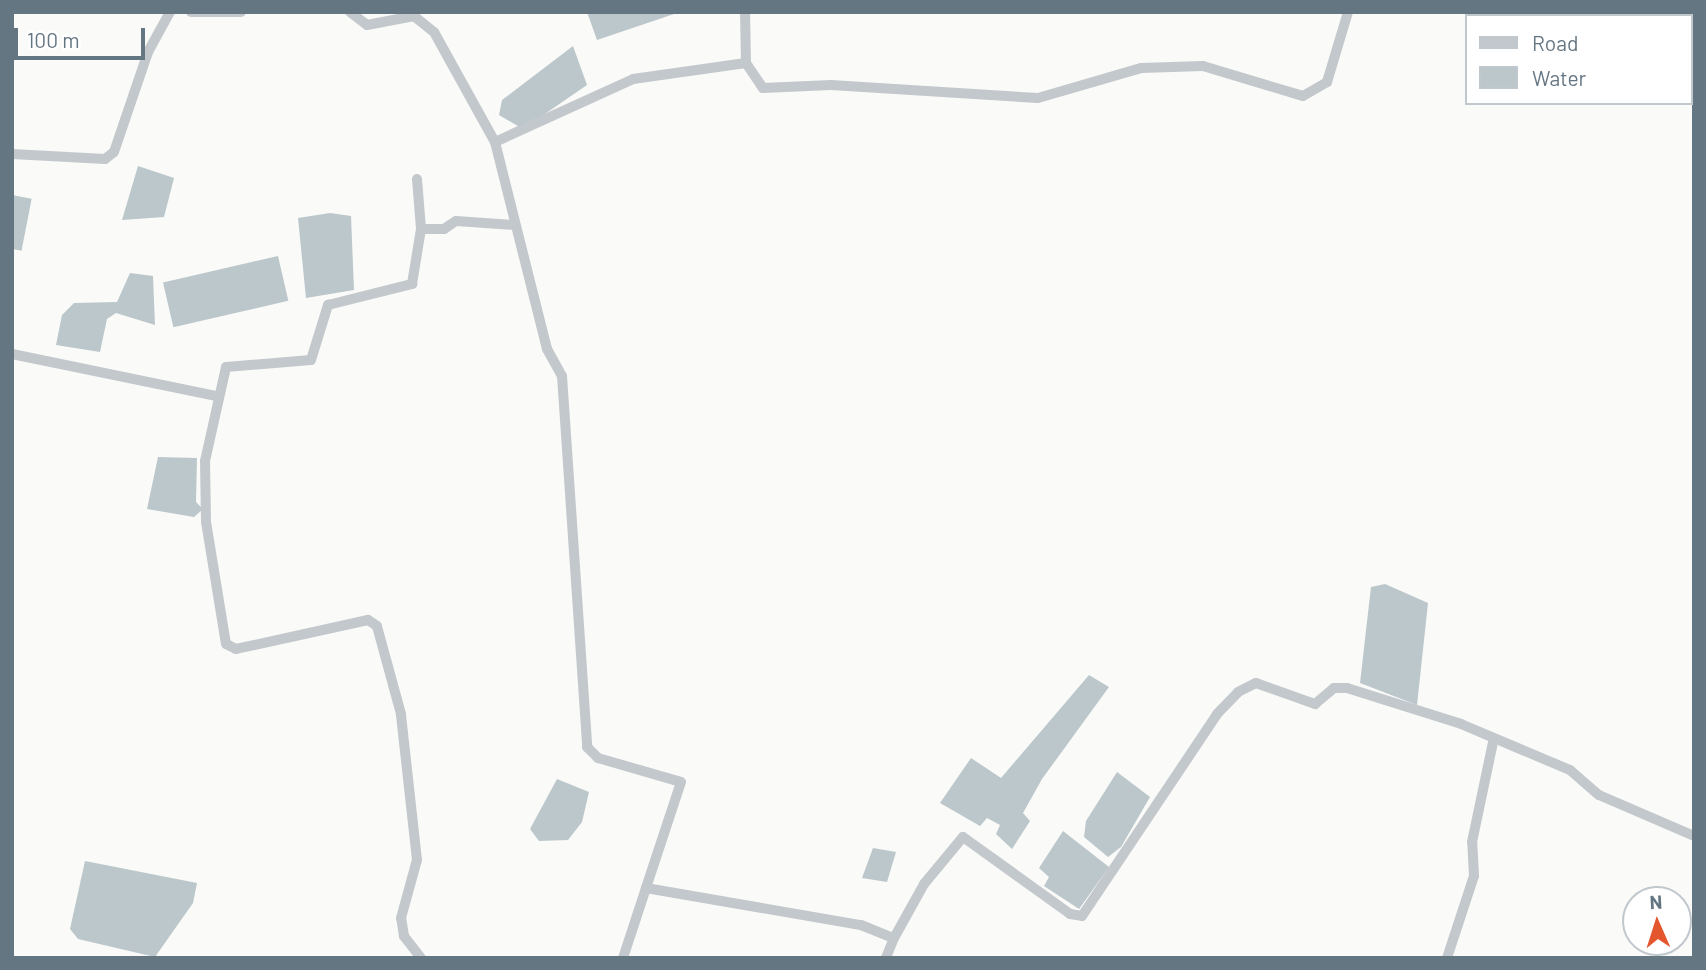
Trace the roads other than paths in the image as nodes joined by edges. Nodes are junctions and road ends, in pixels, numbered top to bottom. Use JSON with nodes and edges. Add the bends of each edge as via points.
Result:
{"nodes":[{"id":1,"x":170,"y":12,"type":"edge"},
{"id":2,"x":191,"y":12,"type":"edge"},
{"id":3,"x":241,"y":12,"type":"edge"},
{"id":4,"x":350,"y":12,"type":"edge"},
{"id":5,"x":745,"y":12,"type":"edge"},
{"id":6,"x":1348,"y":12,"type":"edge"},
{"id":7,"x":414,"y":14,"type":"edge"},
{"id":8,"x":746,"y":63,"type":"junction"},
{"id":9,"x":495,"y":142,"type":"junction"},
{"id":10,"x":12,"y":154,"type":"edge"},
{"id":11,"x":417,"y":179,"type":"dead end"},
{"id":12,"x":515,"y":225,"type":"junction"},
{"id":13,"x":421,"y":229,"type":"junction"},
{"id":14,"x":12,"y":354,"type":"edge"},
{"id":15,"x":217,"y":396,"type":"junction"},
{"id":16,"x":1494,"y":738,"type":"junction"},
{"id":17,"x":1694,"y":836,"type":"edge"},
{"id":18,"x":646,"y":888,"type":"junction"},
{"id":19,"x":894,"y":938,"type":"junction"},
{"id":20,"x":421,"y":958,"type":"edge"},
{"id":21,"x":623,"y":958,"type":"edge"},
{"id":22,"x":886,"y":958,"type":"edge"},
{"id":23,"x":1447,"y":958,"type":"edge"}],
"edges":[{"from":1,"to":10,"type":"street","via":[[148,52],[114,152],[105,159]]},
{"from":2,"to":3,"type":"street"},
{"from":4,"to":7,"type":"street","via":[[367,25]]},
{"from":5,"to":8,"type":"street"},
{"from":6,"to":8,"type":"street","via":[[1326,82],[1303,96],[1203,66],[1141,68],[1078,84],[1061,95],[1027,98],[831,85],[762,88]]},
{"from":7,"to":9,"type":"street","via":[[447,52]]},
{"from":8,"to":9,"type":"street","via":[[634,79]]},
{"from":9,"to":12,"type":"street"},
{"from":11,"to":13,"type":"street"},
{"from":12,"to":13,"type":"street","via":[[457,221],[444,229]]},
{"from":12,"to":18,"type":"street","via":[[547,349],[562,376],[587,747],[598,758],[681,782]]},
{"from":13,"to":15,"type":"street","via":[[412,284],[328,304],[311,360],[226,367]]},
{"from":14,"to":15,"type":"street"},
{"from":15,"to":20,"type":"street","via":[[204,498],[220,633],[236,649],[368,620],[377,626],[401,714],[417,860],[401,918],[404,936]]},
{"from":16,"to":17,"type":"street","via":[[1570,770],[1599,796]]},
{"from":16,"to":19,"type":"street","via":[[1347,688],[1334,688],[1315,704],[1263,684],[1247,686],[1228,701],[1179,766],[1156,813],[1082,916],[1070,914],[963,836],[930,875]]},
{"from":16,"to":23,"type":"street","via":[[1472,842],[1474,876]]},
{"from":18,"to":19,"type":"street","via":[[780,907]]},
{"from":18,"to":21,"type":"street"},
{"from":19,"to":22,"type":"street"}]}
